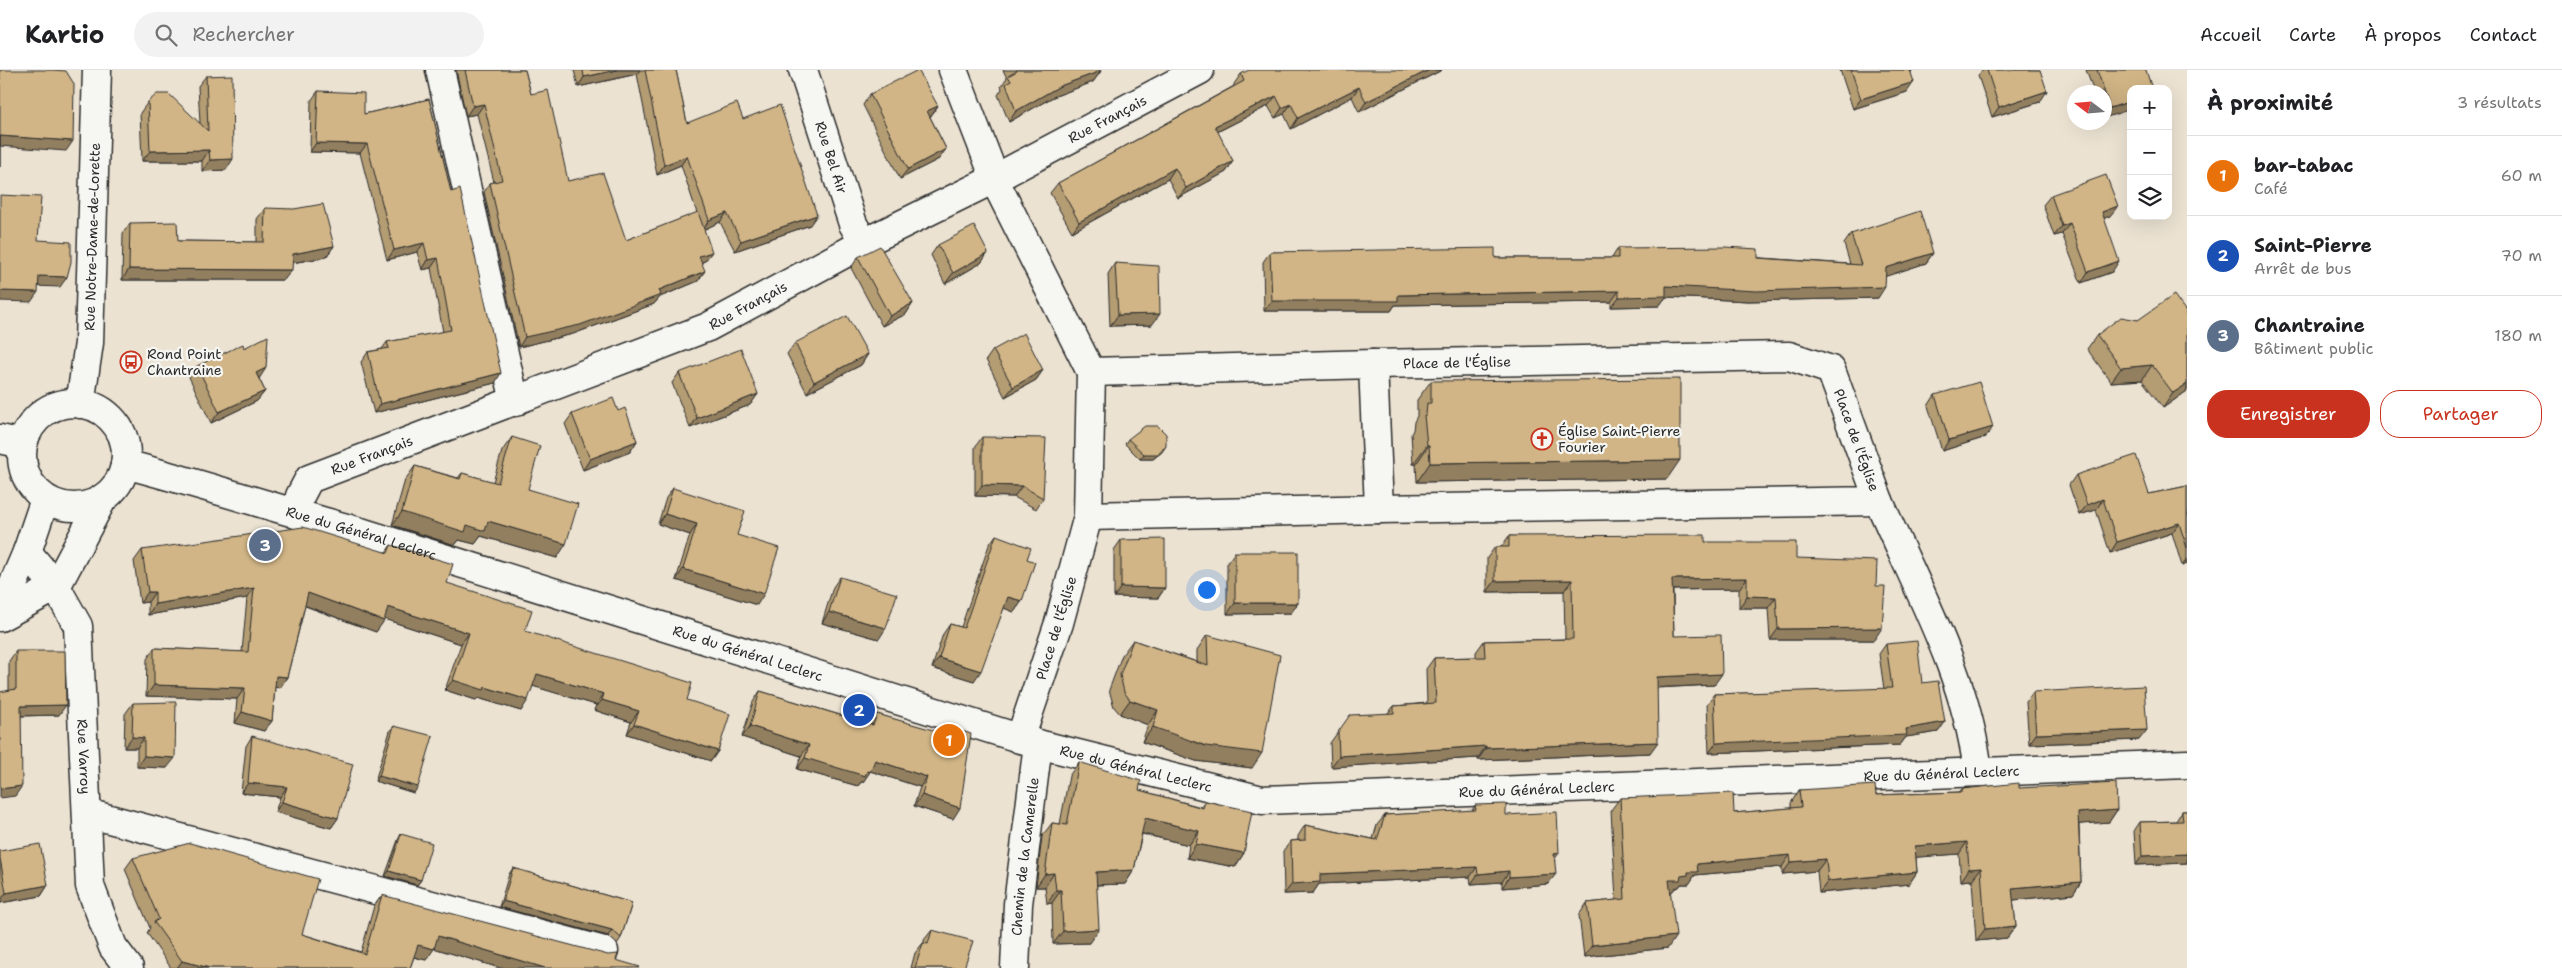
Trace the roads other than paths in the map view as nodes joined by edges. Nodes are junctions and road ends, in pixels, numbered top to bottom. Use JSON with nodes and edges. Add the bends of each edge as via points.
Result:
{"nodes":[{"id":1,"x":97,"y":70,"type":"edge"},
{"id":2,"x":440,"y":70,"type":"edge"},
{"id":3,"x":803,"y":70,"type":"edge"},
{"id":4,"x":953,"y":70,"type":"edge"},
{"id":5,"x":1200,"y":70,"type":"edge"},
{"id":6,"x":994,"y":179,"type":"junction"},
{"id":7,"x":864,"y":243,"type":"junction"},
{"id":8,"x":1372,"y":364,"type":"junction"},
{"id":9,"x":1091,"y":372,"type":"junction"},
{"id":10,"x":515,"y":402,"type":"junction"},
{"id":11,"x":80,"y":404,"type":"junction"},
{"id":12,"x":11,"y":442,"type":"edge"},
{"id":13,"x":125,"y":464,"type":"junction"},
{"id":14,"x":103,"y":498,"type":"junction"},
{"id":15,"x":45,"y":499,"type":"junction"},
{"id":16,"x":1879,"y":501,"type":"junction"},
{"id":17,"x":1379,"y":509,"type":"junction"},
{"id":18,"x":296,"y":514,"type":"junction"},
{"id":19,"x":1088,"y":516,"type":"junction"},
{"id":20,"x":27,"y":552,"type":"junction"},
{"id":21,"x":56,"y":587,"type":"junction"},
{"id":22,"x":0,"y":616,"type":"edge"},
{"id":23,"x":1029,"y":742,"type":"junction"},
{"id":24,"x":2187,"y":764,"type":"edge"},
{"id":25,"x":1978,"y":772,"type":"junction"},
{"id":26,"x":88,"y":813,"type":"junction"},
{"id":27,"x":604,"y":951,"type":"dead end"},
{"id":28,"x":129,"y":968,"type":"edge"},
{"id":29,"x":1015,"y":968,"type":"edge"}],
"edges":[{"from":1,"to":11,"type":"street","name":"Rue Notre-Dame-de-Lorette","via":[[89,343]]},
{"from":2,"to":10,"type":"street"},
{"from":3,"to":7,"type":"street","name":"Rue Bel Air","via":[[853,224]]},
{"from":4,"to":6,"type":"street","name":"Place de l'Église"},
{"from":5,"to":6,"type":"street","name":"Rue Français"},
{"from":6,"to":7,"type":"street","name":"Rue Français"},
{"from":6,"to":9,"type":"street","name":"Place de l'Église"},
{"from":7,"to":10,"type":"street","name":"Rue Français","via":[[708,327]]},
{"from":8,"to":9,"type":"street","name":"Place de l'Église"},
{"from":8,"to":16,"type":"street","name":"Place de l'Église","via":[[1789,356],[1831,370]]},
{"from":8,"to":17,"type":"street"},
{"from":9,"to":19,"type":"street","name":"Place de l'Église"},
{"from":10,"to":18,"type":"street","name":"Rue Français","via":[[309,479],[300,496]]},
{"from":11,"to":12,"type":"street","via":[[62,404],[45,412]]},
{"from":11,"to":13,"type":"street","via":[[100,410],[115,424],[124,443]]},
{"from":12,"to":15,"type":"street","via":[[33,488]]},
{"from":13,"to":14,"type":"street","via":[[120,477]]},
{"from":13,"to":18,"type":"street","name":"Rue du Général Leclerc","via":[[200,483]]},
{"from":14,"to":15,"type":"street","via":[[74,508]]},
{"from":14,"to":21,"type":"street"},
{"from":15,"to":20,"type":"street"},
{"from":16,"to":17,"type":"street","name":"Place de l'Église"},
{"from":16,"to":25,"type":"street","via":[[1961,688],[1972,729]]},
{"from":17,"to":19,"type":"street","name":"Place de l'Église"},
{"from":18,"to":23,"type":"street","name":"Rue du Général Leclerc"},
{"from":19,"to":23,"type":"street","name":"Place de l'Église"},
{"from":20,"to":21,"type":"street","name":"Rue Varroy"},
{"from":20,"to":22,"type":"street"},
{"from":21,"to":22,"type":"street"},
{"from":21,"to":26,"type":"street","name":"Rue Varroy","via":[[78,626]]},
{"from":23,"to":25,"type":"street","name":"Rue du Général Leclerc","via":[[1262,800]]},
{"from":23,"to":29,"type":"street","name":"Chemin de la Camerelle"},
{"from":24,"to":25,"type":"street","name":"Rue du Général Leclerc"},
{"from":26,"to":27,"type":"street"},
{"from":26,"to":28,"type":"street","name":"Rue Varroy","via":[[90,886],[113,947]]}]}
